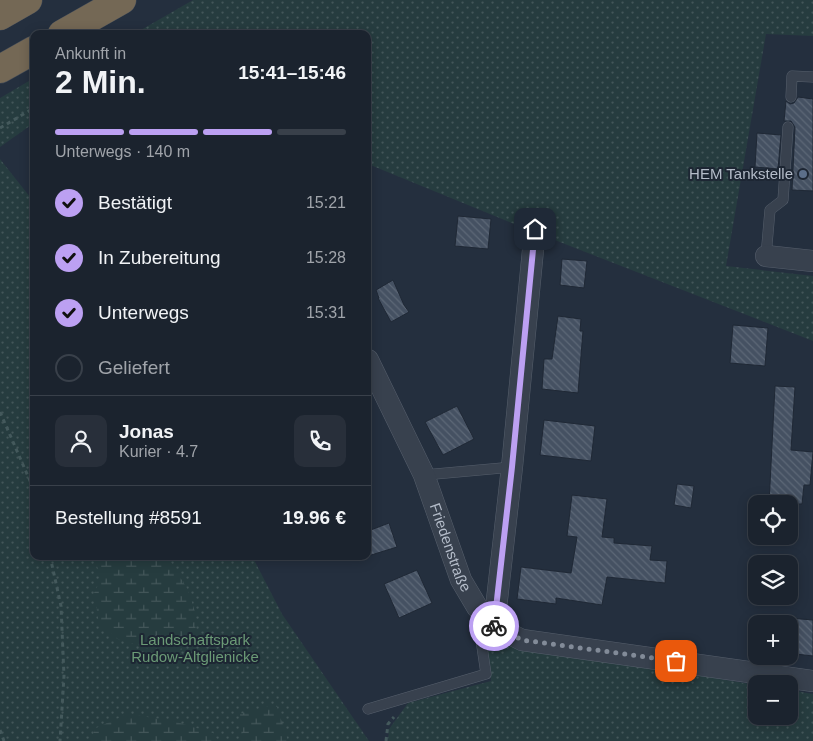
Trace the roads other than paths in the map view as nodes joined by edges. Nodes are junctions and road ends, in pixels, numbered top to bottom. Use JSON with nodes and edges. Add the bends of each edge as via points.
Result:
{"nodes":[{"id":1,"x":28,"y":0,"type":"edge"},
{"id":2,"x":122,"y":0,"type":"edge"},
{"id":3,"x":0,"y":16,"type":"edge"},
{"id":4,"x":69,"y":30,"type":"edge"},
{"id":5,"x":30,"y":52,"type":"edge"},
{"id":6,"x":0,"y":69,"type":"edge"},
{"id":7,"x":813,"y":77,"type":"edge"},
{"id":8,"x":790,"y":97,"type":"dead end"},
{"id":9,"x":788,"y":127,"type":"dead end"},
{"id":10,"x":535,"y":229,"type":"dead end"},
{"id":11,"x":766,"y":256,"type":"joint"},
{"id":12,"x":813,"y":261,"type":"edge"},
{"id":13,"x":371,"y":366,"type":"edge"},
{"id":14,"x":512,"y":467,"type":"junction"},
{"id":15,"x":424,"y":475,"type":"junction"},
{"id":16,"x":494,"y":626,"type":"junction"},
{"id":17,"x":813,"y":681,"type":"edge"},
{"id":18,"x":368,"y":709,"type":"dead end"}],
"edges":[{"from":1,"to":3,"type":"highway"},
{"from":2,"to":4,"type":"highway"},
{"from":5,"to":6,"type":"highway"},
{"from":7,"to":8,"type":"lane","via":[[792,76]]},
{"from":9,"to":11,"type":"lane","via":[[783,200],[770,210]]},
{"from":10,"to":14,"type":"street"},
{"from":11,"to":12,"type":"street"},
{"from":13,"to":15,"type":"street","name":"Friedenstraße"},
{"from":14,"to":15,"type":"lane"},
{"from":14,"to":16,"type":"street"},
{"from":15,"to":16,"type":"street","name":"Friedenstraße","via":[[461,580],[477,607]]},
{"from":16,"to":17,"type":"street","name":"Friedenstraße","via":[[522,640]]},
{"from":16,"to":18,"type":"lane","via":[[481,640],[486,674]]}]}
